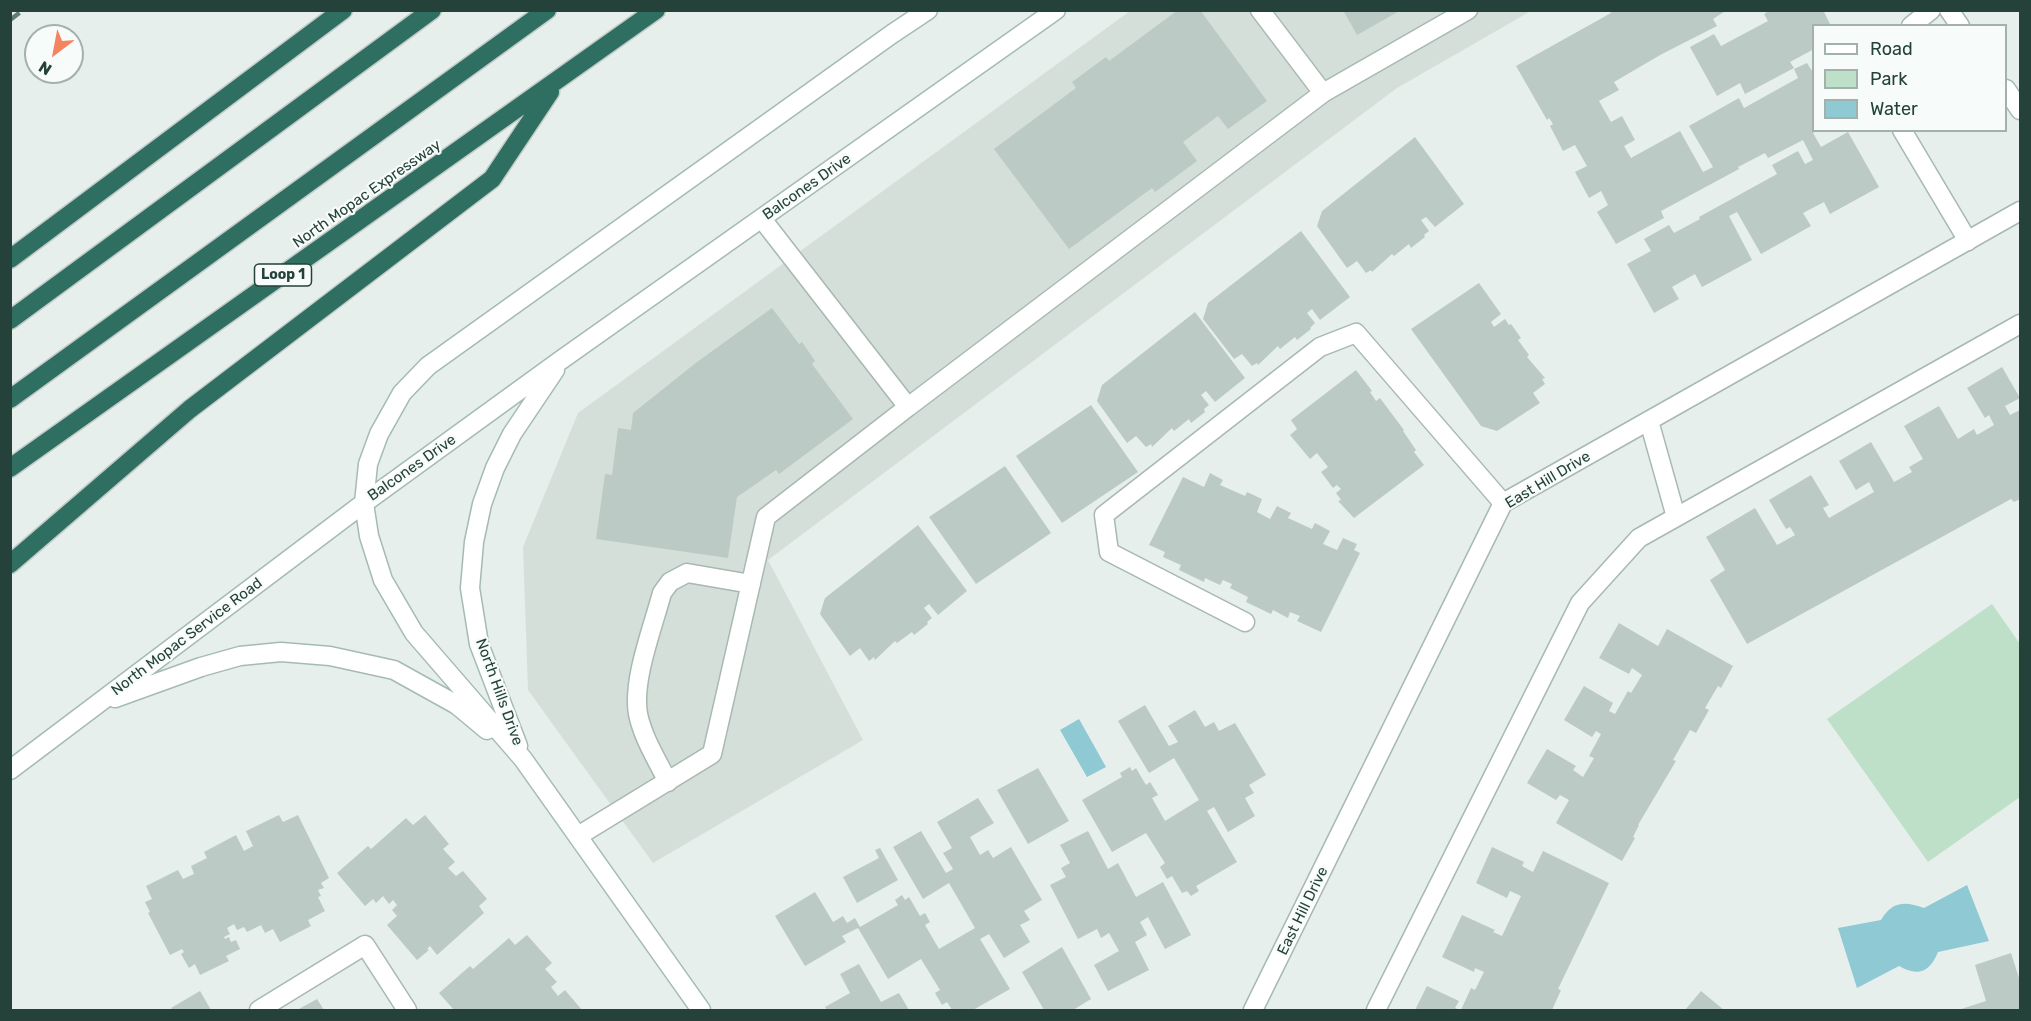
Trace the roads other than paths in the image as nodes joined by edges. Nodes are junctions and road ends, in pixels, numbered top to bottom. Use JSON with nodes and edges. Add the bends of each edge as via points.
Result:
{"nodes":[{"id":1,"x":343,"y":10,"type":"edge"},
{"id":2,"x":432,"y":10,"type":"edge"},
{"id":3,"x":547,"y":10,"type":"edge"},
{"id":4,"x":656,"y":10,"type":"edge"},
{"id":5,"x":928,"y":10,"type":"edge"},
{"id":6,"x":1056,"y":10,"type":"edge"},
{"id":7,"x":1260,"y":10,"type":"edge"},
{"id":8,"x":1468,"y":10,"type":"edge"},
{"id":9,"x":1931,"y":10,"type":"edge"},
{"id":10,"x":1949,"y":10,"type":"edge"},
{"id":11,"x":1914,"y":24,"type":"edge"},
{"id":12,"x":1958,"y":24,"type":"edge"},
{"id":13,"x":556,"y":82,"type":"junction"},
{"id":14,"x":2007,"y":90,"type":"edge"},
{"id":15,"x":1323,"y":93,"type":"junction"},
{"id":16,"x":2020,"y":110,"type":"edge"},
{"id":17,"x":1903,"y":132,"type":"edge"},
{"id":18,"x":2020,"y":211,"type":"edge"},
{"id":19,"x":762,"y":219,"type":"junction"},
{"id":20,"x":1968,"y":242,"type":"junction"},
{"id":21,"x":10,"y":259,"type":"edge"},
{"id":22,"x":10,"y":320,"type":"edge"},
{"id":23,"x":2020,"y":324,"type":"edge"},
{"id":24,"x":561,"y":360,"type":"junction"},
{"id":25,"x":10,"y":399,"type":"edge"},
{"id":26,"x":909,"y":407,"type":"junction"},
{"id":27,"x":1649,"y":421,"type":"junction"},
{"id":28,"x":10,"y":468,"type":"edge"},
{"id":29,"x":364,"y":503,"type":"junction"},
{"id":30,"x":1503,"y":503,"type":"junction"},
{"id":31,"x":1676,"y":517,"type":"junction"},
{"id":32,"x":10,"y":564,"type":"edge"},
{"id":33,"x":751,"y":584,"type":"junction"},
{"id":34,"x":1245,"y":622,"type":"dead end"},
{"id":35,"x":98,"y":705,"type":"junction"},
{"id":36,"x":523,"y":759,"type":"junction"},
{"id":37,"x":10,"y":770,"type":"edge"},
{"id":38,"x":668,"y":782,"type":"junction"},
{"id":39,"x":578,"y":837,"type":"junction"},
{"id":40,"x":259,"y":1011,"type":"edge"},
{"id":41,"x":407,"y":1011,"type":"edge"},
{"id":42,"x":701,"y":1011,"type":"edge"},
{"id":43,"x":1253,"y":1011,"type":"edge"},
{"id":44,"x":1377,"y":1011,"type":"edge"}],
"edges":[{"from":1,"to":21,"type":"highway"},
{"from":2,"to":22,"type":"highway"},
{"from":3,"to":25,"type":"highway"},
{"from":4,"to":13,"type":"highway","name":"North Mopac Expressway","number":"Loop 1"},
{"from":5,"to":29,"type":"street","name":"Balcones Drive","via":[[428,366],[402,393],[379,434],[368,464]]},
{"from":6,"to":19,"type":"street","name":"Balcones Drive"},
{"from":7,"to":15,"type":"street"},
{"from":8,"to":15,"type":"street"},
{"from":9,"to":11,"type":"street"},
{"from":10,"to":12,"type":"street"},
{"from":13,"to":28,"type":"highway","name":"North Mopac Expressway","number":"Loop 1"},
{"from":13,"to":32,"type":"highway","via":[[492,179],[190,409]]},
{"from":14,"to":16,"type":"street"},
{"from":15,"to":26,"type":"street"},
{"from":17,"to":20,"type":"street"},
{"from":18,"to":20,"type":"street","name":"East Hill Drive"},
{"from":19,"to":24,"type":"street","name":"Balcones Drive"},
{"from":19,"to":26,"type":"street"},
{"from":20,"to":27,"type":"street","name":"East Hill Drive"},
{"from":23,"to":31,"type":"street"},
{"from":24,"to":29,"type":"street","name":"Balcones Drive"},
{"from":24,"to":36,"type":"street","name":"North Hills Drive","via":[[512,434],[495,468],[474,542],[470,588],[479,644]]},
{"from":26,"to":33,"type":"street","via":[[766,517]]},
{"from":27,"to":30,"type":"street","name":"East Hill Drive"},
{"from":27,"to":31,"type":"street"},
{"from":29,"to":35,"type":"street","name":"North Mopac Service Road"},
{"from":29,"to":36,"type":"street","name":"North Hills Drive","via":[[369,536],[383,580],[414,633]]},
{"from":30,"to":34,"type":"street","via":[[1356,333],[1320,347],[1104,515],[1109,552]]},
{"from":30,"to":43,"type":"street","name":"East Hill Drive"},
{"from":31,"to":44,"type":"street","via":[[1639,538],[1580,603]]},
{"from":33,"to":38,"type":"street","via":[[712,754]]},
{"from":33,"to":38,"type":"street","via":[[687,573],[670,582],[662,593],[638,682],[638,712],[642,731]]},
{"from":35,"to":36,"type":"street","via":[[240,656],[281,652],[330,656],[394,670],[457,705]]},
{"from":35,"to":37,"type":"street","name":"North Mopac Service Road"},
{"from":36,"to":39,"type":"street","name":"North Hills Drive"},
{"from":38,"to":39,"type":"street"},
{"from":39,"to":42,"type":"street","name":"North Hills Drive"},
{"from":40,"to":41,"type":"street","via":[[365,945]]}]}
